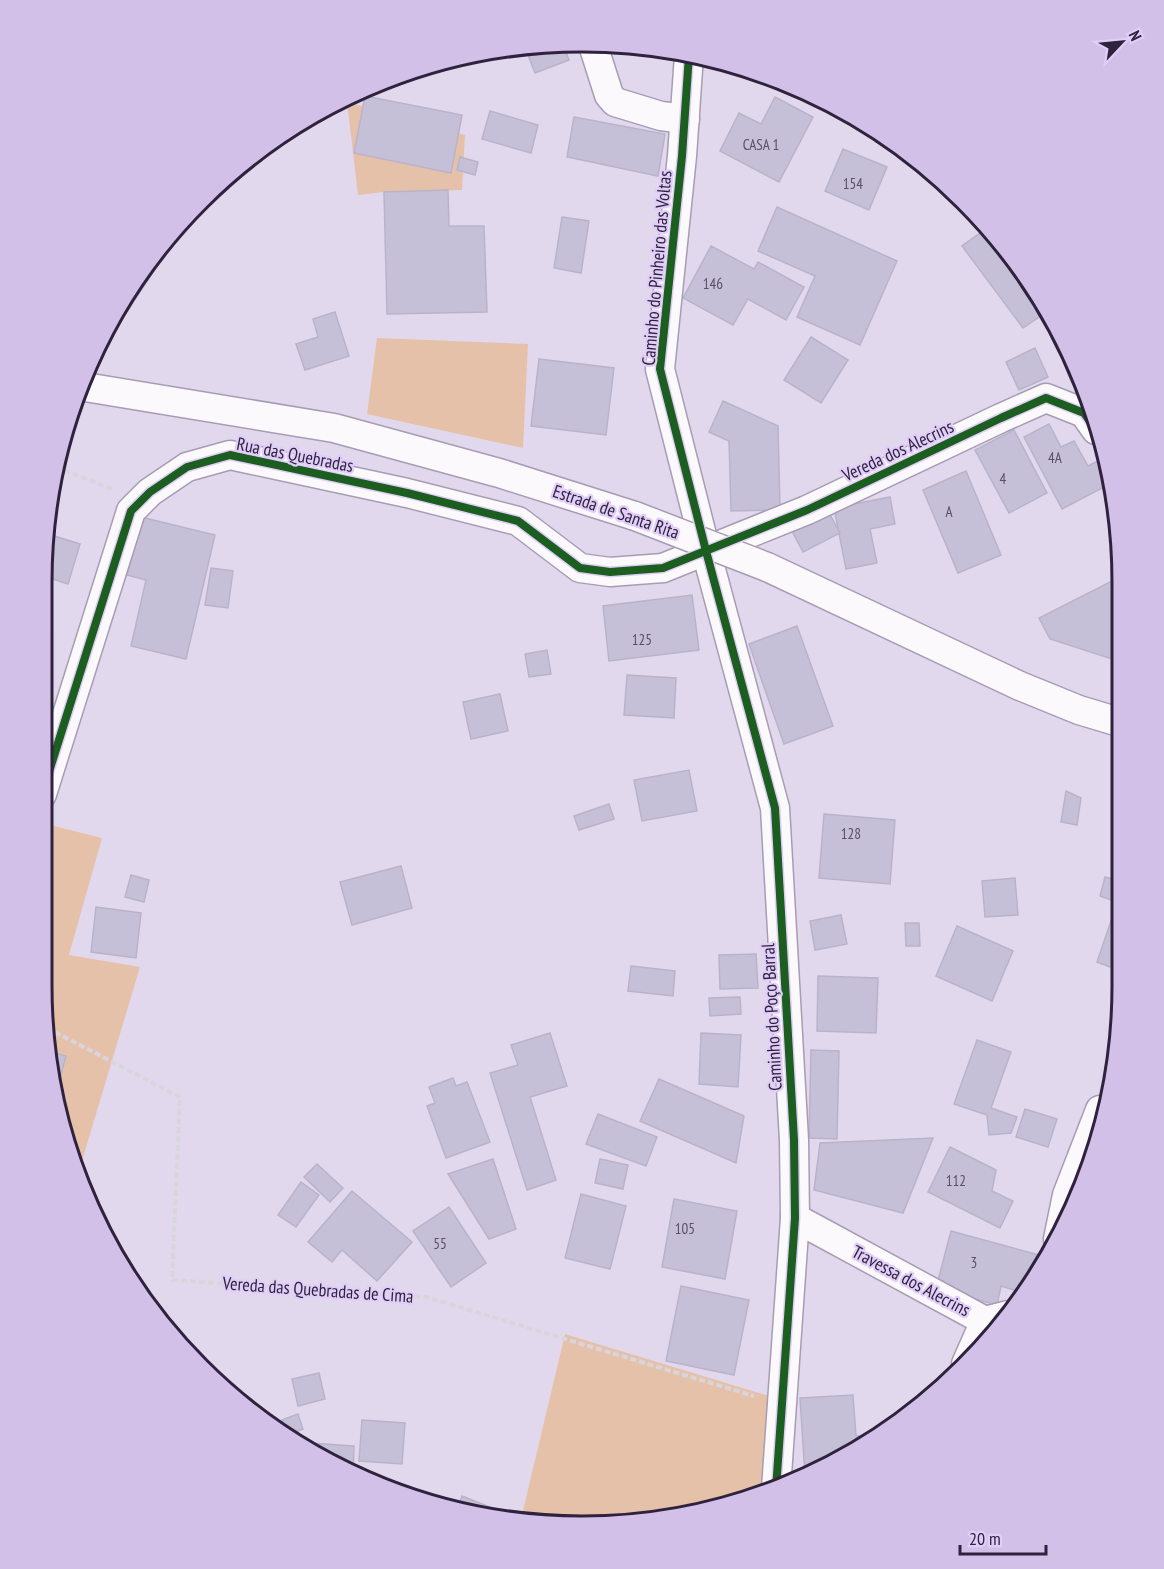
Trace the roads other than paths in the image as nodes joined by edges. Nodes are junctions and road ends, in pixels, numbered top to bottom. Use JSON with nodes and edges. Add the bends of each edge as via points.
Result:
{"nodes":[{"id":1,"x":595,"y":53,"type":"edge"},
{"id":2,"x":688,"y":64,"type":"edge"},
{"id":3,"x":685,"y":119,"type":"junction"},
{"id":4,"x":90,"y":388,"type":"edge"},
{"id":5,"x":1083,"y":413,"type":"edge"},
{"id":6,"x":706,"y":551,"type":"junction"},
{"id":7,"x":1112,"y":720,"type":"edge"},
{"id":8,"x":52,"y":762,"type":"edge"},
{"id":9,"x":1087,"y":1142,"type":"edge"},
{"id":10,"x":1066,"y":1202,"type":"edge"},
{"id":11,"x":795,"y":1218,"type":"junction"},
{"id":12,"x":995,"y":1317,"type":"edge"},
{"id":13,"x":777,"y":1479,"type":"edge"}],
"edges":[{"from":1,"to":3,"type":"street","via":[[615,102]]},
{"from":2,"to":3,"type":"street","name":"Caminho do Pinheiro das Voltas"},
{"from":3,"to":6,"type":"street","name":"Caminho do Pinheiro das Voltas","via":[[660,369]]},
{"from":4,"to":7,"type":"street","name":"Estrada de Santa Rita","bridge":true,"via":[[334,428],[499,473],[635,516],[767,567],[1020,686]]},
{"from":5,"to":6,"type":"street","name":"Vereda dos Alecrins","via":[[1046,398],[807,510]]},
{"from":6,"to":8,"type":"street","name":"Rua das Quebradas","via":[[663,568],[610,572],[580,568],[518,521],[230,455],[187,467],[150,492],[131,511]]},
{"from":6,"to":11,"type":"street","name":"Caminho do Poço Barral","via":[[775,808]]},
{"from":9,"to":10,"type":"street"},
{"from":11,"to":12,"type":"street","name":"Travessa dos Alecrins"},
{"from":11,"to":13,"type":"street","name":"Caminho do Poço Barral"}]}
